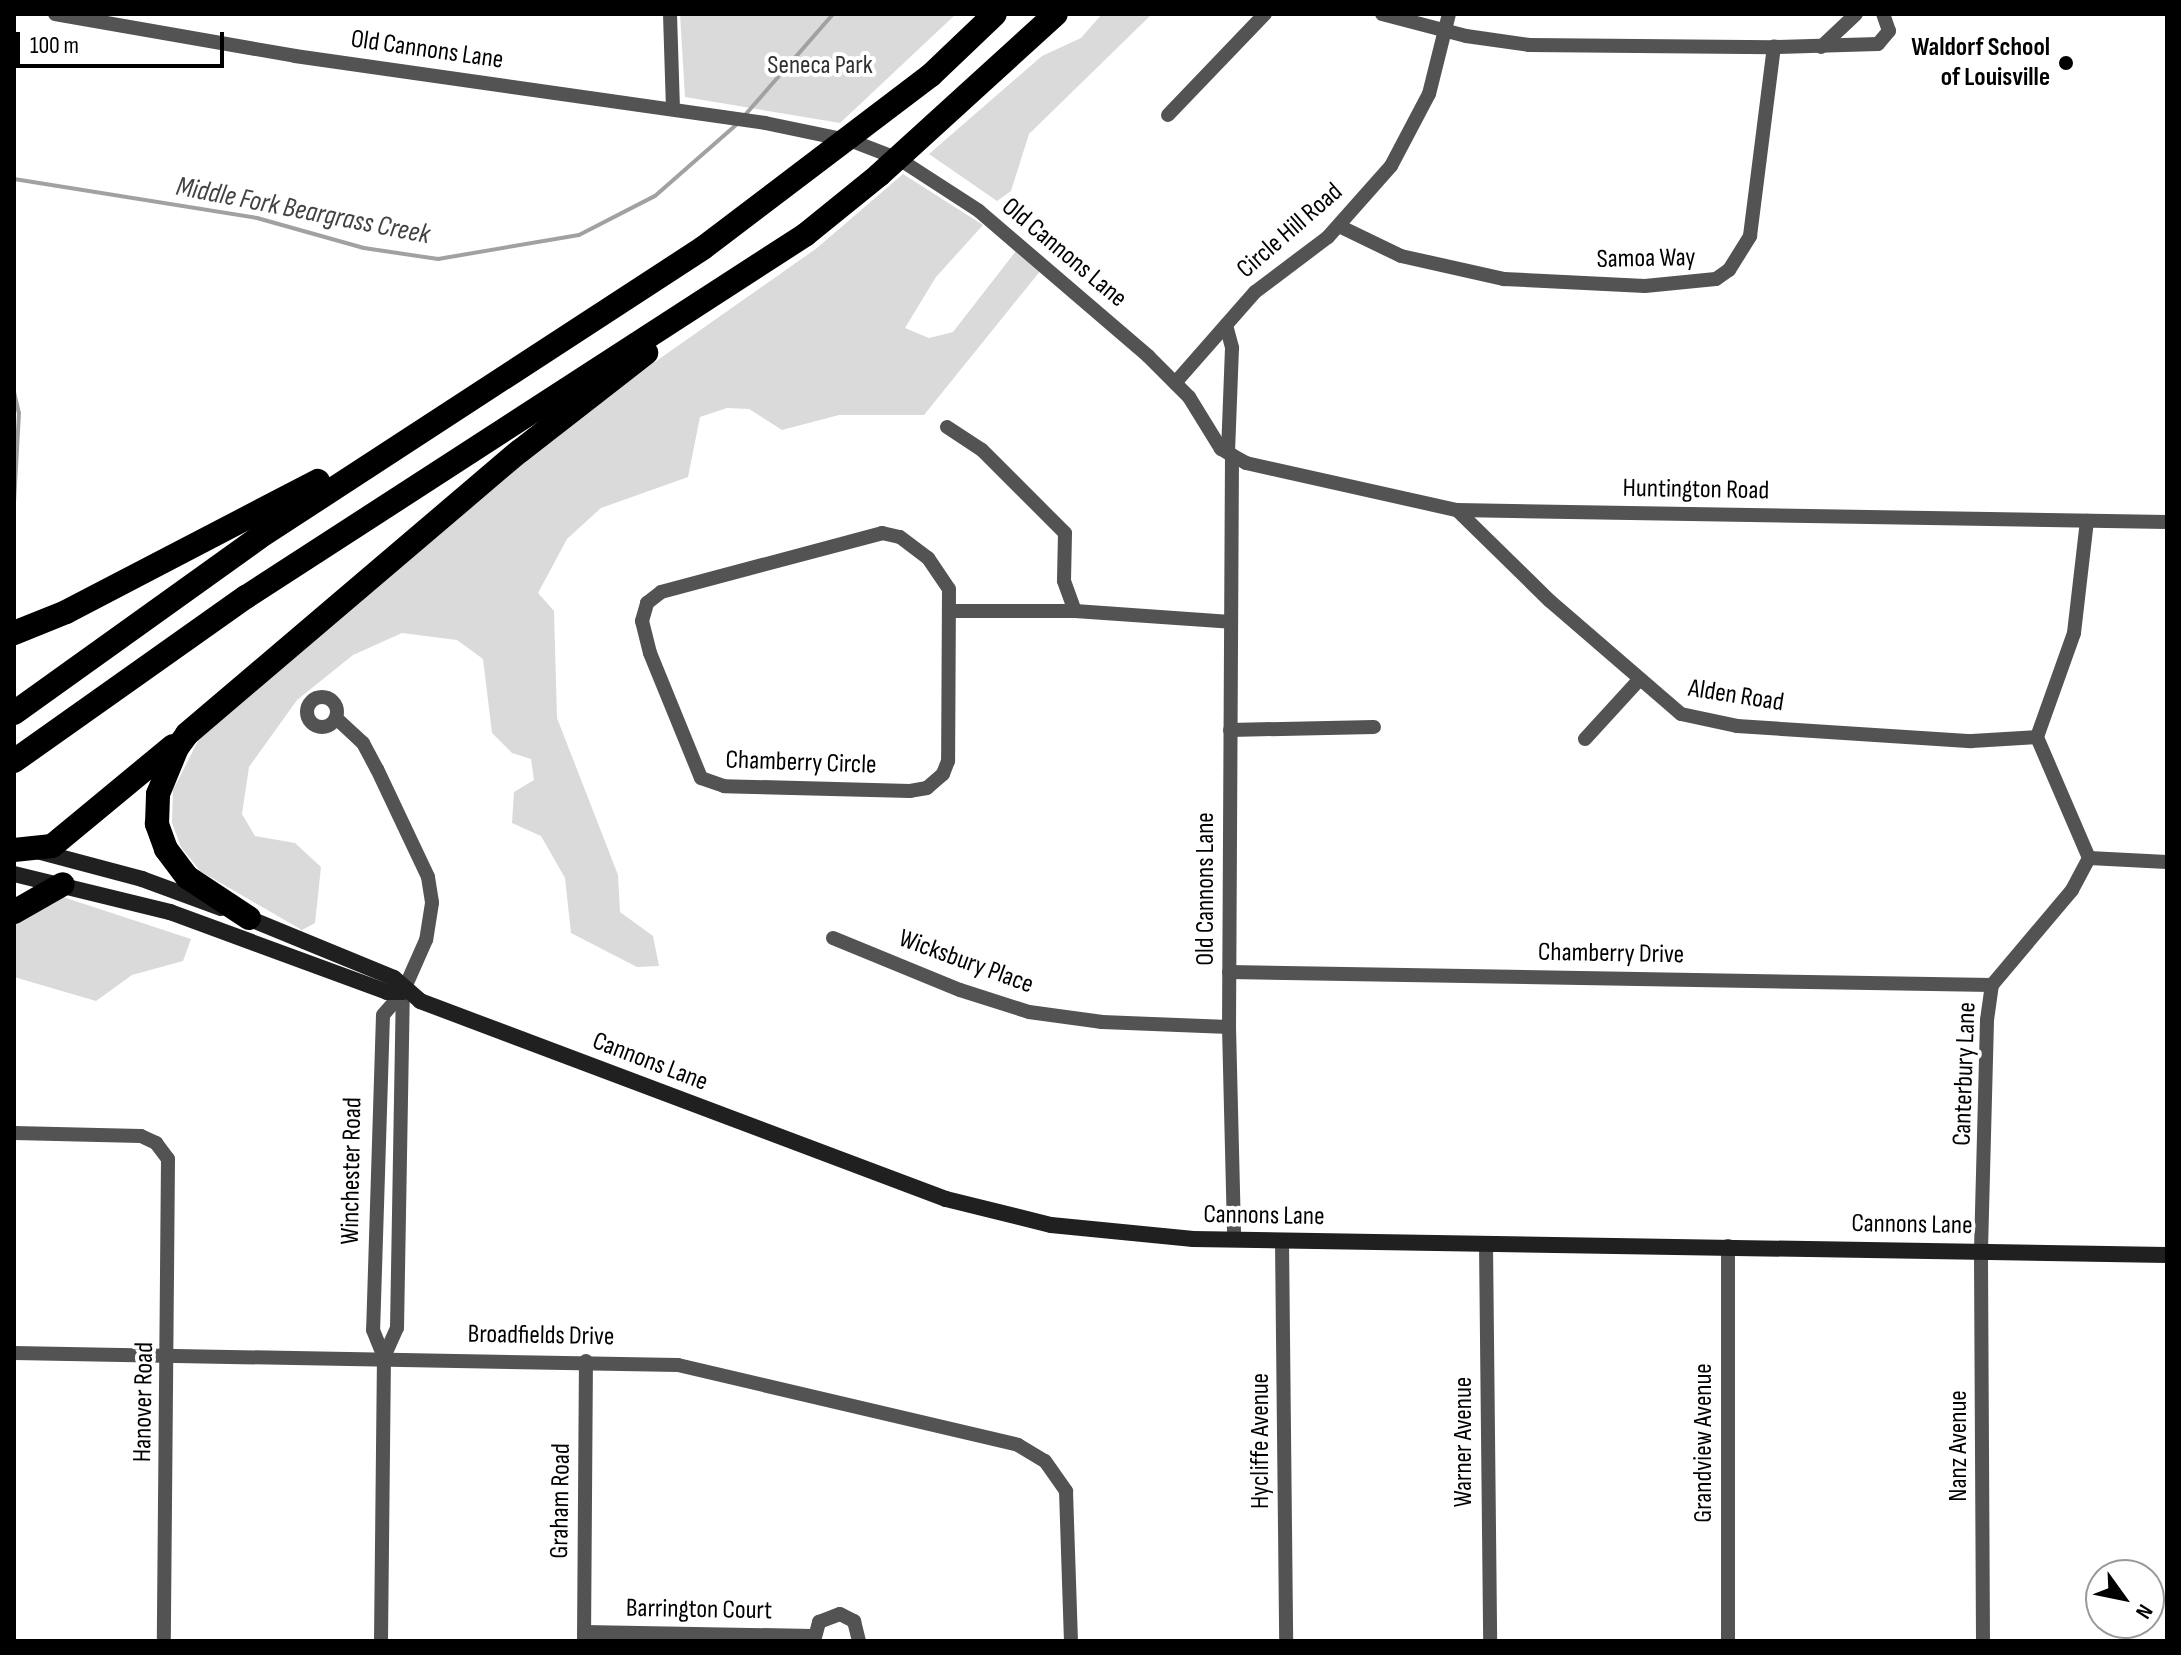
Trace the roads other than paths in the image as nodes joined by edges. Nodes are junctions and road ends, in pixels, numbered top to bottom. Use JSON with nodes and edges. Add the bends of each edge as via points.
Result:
{"nodes":[{"id":1,"x":55,"y":14,"type":"edge"},
{"id":2,"x":140,"y":14,"type":"edge"},
{"id":3,"x":670,"y":14,"type":"edge"},
{"id":4,"x":995,"y":14,"type":"edge"},
{"id":5,"x":1056,"y":14,"type":"edge"},
{"id":6,"x":1265,"y":14,"type":"edge"},
{"id":7,"x":1382,"y":14,"type":"edge"},
{"id":8,"x":1449,"y":14,"type":"edge"},
{"id":9,"x":1856,"y":14,"type":"edge"},
{"id":10,"x":1883,"y":14,"type":"edge"},
{"id":11,"x":137,"y":30,"type":"junction"},
{"id":12,"x":1446,"y":30,"type":"junction"},
{"id":13,"x":1774,"y":47,"type":"junction"},
{"id":14,"x":1821,"y":47,"type":"junction"},
{"id":15,"x":673,"y":109,"type":"junction"},
{"id":16,"x":1168,"y":115,"type":"dead end"},
{"id":17,"x":1339,"y":226,"type":"junction"},
{"id":18,"x":742,"y":278,"type":"junction"},
{"id":19,"x":1226,"y":325,"type":"junction"},
{"id":20,"x":1175,"y":383,"type":"junction"},
{"id":21,"x":450,"y":408,"type":"junction"},
{"id":22,"x":947,"y":427,"type":"dead end"},
{"id":23,"x":1230,"y":454,"type":"junction"},
{"id":24,"x":1457,"y":510,"type":"junction"},
{"id":25,"x":2087,"y":521,"type":"junction"},
{"id":26,"x":2167,"y":522,"type":"edge"},
{"id":27,"x":949,"y":611,"type":"junction"},
{"id":28,"x":1075,"y":611,"type":"junction"},
{"id":29,"x":1231,"y":622,"type":"junction"},
{"id":30,"x":21,"y":631,"type":"edge"},
{"id":31,"x":1638,"y":681,"type":"junction"},
{"id":32,"x":14,"y":713,"type":"edge"},
{"id":33,"x":336,"y":718,"type":"dead end"},
{"id":34,"x":1374,"y":727,"type":"dead end"},
{"id":35,"x":1230,"y":730,"type":"junction"},
{"id":36,"x":187,"y":734,"type":"junction"},
{"id":37,"x":2037,"y":737,"type":"junction"},
{"id":38,"x":1585,"y":739,"type":"dead end"},
{"id":39,"x":14,"y":761,"type":"edge"},
{"id":40,"x":16,"y":857,"type":"edge"},
{"id":41,"x":2089,"y":858,"type":"junction"},
{"id":42,"x":2167,"y":862,"type":"edge"},
{"id":43,"x":63,"y":884,"type":"junction"},
{"id":44,"x":14,"y":912,"type":"edge"},
{"id":45,"x":249,"y":925,"type":"junction"},
{"id":46,"x":833,"y":938,"type":"dead end"},
{"id":47,"x":1229,"y":972,"type":"junction"},
{"id":48,"x":1992,"y":985,"type":"junction"},
{"id":49,"x":403,"y":992,"type":"junction"},
{"id":50,"x":1229,"y":1027,"type":"junction"},
{"id":51,"x":399,"y":1117,"type":"junction"},
{"id":52,"x":378,"y":1118,"type":"junction"},
{"id":53,"x":14,"y":1133,"type":"edge"},
{"id":54,"x":398,"y":1217,"type":"junction"},
{"id":55,"x":376,"y":1218,"type":"junction"},
{"id":56,"x":1234,"y":1238,"type":"junction"},
{"id":57,"x":1282,"y":1241,"type":"junction"},
{"id":58,"x":1486,"y":1243,"type":"junction"},
{"id":59,"x":1728,"y":1246,"type":"junction"},
{"id":60,"x":1981,"y":1250,"type":"junction"},
{"id":61,"x":2167,"y":1255,"type":"edge"},
{"id":62,"x":14,"y":1353,"type":"edge"},
{"id":63,"x":169,"y":1354,"type":"junction"},
{"id":64,"x":384,"y":1357,"type":"junction"},
{"id":65,"x":586,"y":1361,"type":"junction"},
{"id":66,"x":584,"y":1636,"type":"edge"},
{"id":67,"x":814,"y":1638,"type":"edge"},
{"id":68,"x":164,"y":1641,"type":"edge"},
{"id":69,"x":381,"y":1641,"type":"edge"},
{"id":70,"x":859,"y":1641,"type":"edge"},
{"id":71,"x":1071,"y":1641,"type":"edge"},
{"id":72,"x":1286,"y":1641,"type":"edge"},
{"id":73,"x":1490,"y":1641,"type":"edge"},
{"id":74,"x":1728,"y":1641,"type":"edge"},
{"id":75,"x":1983,"y":1641,"type":"edge"}],
"edges":[{"from":1,"to":11,"type":"street","name":"Old Cannons Lane"},
{"from":2,"to":11,"type":"street"},
{"from":3,"to":15,"type":"street"},
{"from":4,"to":21,"type":"highway","via":[[863,128],[703,248]]},
{"from":5,"to":18,"type":"highway","via":[[879,175]]},
{"from":6,"to":16,"type":"street"},
{"from":7,"to":12,"type":"street"},
{"from":8,"to":12,"type":"street","name":"Circle Hill Road"},
{"from":9,"to":14,"type":"street"},
{"from":10,"to":14,"type":"street","via":[[1889,31],[1878,44]]},
{"from":11,"to":15,"type":"street","name":"Old Cannons Lane"},
{"from":12,"to":13,"type":"street","via":[[1529,45]]},
{"from":12,"to":17,"type":"street","name":"Circle Hill Road","via":[[1429,94],[1408,138]]},
{"from":13,"to":14,"type":"street"},
{"from":13,"to":17,"type":"street","name":"Samoa Way","via":[[1750,236],[1729,270],[1716,279],[1645,286],[1504,279],[1401,256]]},
{"from":15,"to":20,"type":"street","name":"Old Cannons Lane","via":[[852,141],[910,166],[979,211]]},
{"from":17,"to":19,"type":"street","name":"Circle Hill Road","via":[[1255,292]]},
{"from":18,"to":36,"type":"highway","via":[[520,451]]},
{"from":18,"to":39,"type":"highway","via":[[246,597]]},
{"from":19,"to":20,"type":"street","name":"Circle Hill Road"},
{"from":19,"to":23,"type":"street","via":[[1232,348]]},
{"from":20,"to":23,"type":"street","name":"Old Cannons Lane"},
{"from":21,"to":30,"type":"highway","via":[[255,515]]},
{"from":21,"to":32,"type":"highway"},
{"from":22,"to":28,"type":"street","via":[[982,450],[1065,533],[1064,581]]},
{"from":23,"to":24,"type":"street","name":"Huntington Road"},
{"from":23,"to":29,"type":"street","name":"Old Cannons Lane"},
{"from":24,"to":25,"type":"street","name":"Huntington Road"},
{"from":24,"to":31,"type":"street","name":"Alden Road"},
{"from":25,"to":26,"type":"street","name":"Huntington Road"},
{"from":25,"to":37,"type":"street","via":[[2074,633]]},
{"from":27,"to":27,"type":"street","name":"Chamberry Circle","via":[[948,761],[938,780],[910,791],[724,786],[701,778],[687,754],[642,621],[647,603],[661,592],[882,533],[900,537],[938,569],[949,589]]},
{"from":27,"to":28,"type":"street"},
{"from":28,"to":29,"type":"street"},
{"from":29,"to":35,"type":"street","name":"Old Cannons Lane"},
{"from":31,"to":37,"type":"street","name":"Alden Road","via":[[1681,714],[1737,726],[1972,741]]},
{"from":31,"to":38,"type":"street"},
{"from":33,"to":49,"type":"street","name":"Winchester Road","via":[[363,743],[428,877],[432,903],[426,940]]},
{"from":34,"to":35,"type":"street"},
{"from":35,"to":47,"type":"street","name":"Old Cannons Lane"},
{"from":36,"to":40,"type":"highway","via":[[52,846]]},
{"from":36,"to":45,"type":"highway","via":[[165,768],[157,824],[187,877]]},
{"from":37,"to":41,"type":"street"},
{"from":40,"to":43,"type":"main road","name":"Cannons Lane"},
{"from":40,"to":45,"type":"main road","name":"Cannons Lane","via":[[142,879]]},
{"from":41,"to":42,"type":"street"},
{"from":41,"to":48,"type":"street","name":"Canterbury Lane","via":[[2072,890]]},
{"from":43,"to":44,"type":"highway"},
{"from":43,"to":45,"type":"main road","name":"Cannons Lane"},
{"from":45,"to":49,"type":"main road","name":"Cannons Lane","via":[[394,978]]},
{"from":46,"to":50,"type":"street","name":"Wicksbury Place","via":[[1029,1012],[1102,1022]]},
{"from":47,"to":48,"type":"street","name":"Chamberry Drive"},
{"from":47,"to":50,"type":"street","name":"Old Cannons Lane"},
{"from":48,"to":60,"type":"street","name":"Canterbury Lane"},
{"from":49,"to":51,"type":"street","name":"Winchester Road"},
{"from":49,"to":52,"type":"street","name":"Winchester Road","via":[[383,1015]]},
{"from":49,"to":56,"type":"main road","name":"Cannons Lane","via":[[946,1199],[1098,1232]]},
{"from":50,"to":56,"type":"street","name":"Old Cannons Lane"},
{"from":51,"to":52,"type":"street"},
{"from":51,"to":54,"type":"street","name":"Winchester Road"},
{"from":52,"to":55,"type":"street","name":"Winchester Road"},
{"from":53,"to":63,"type":"street","name":"Hanover Road","via":[[141,1136],[156,1143],[169,1164]]},
{"from":54,"to":55,"type":"street"},
{"from":54,"to":64,"type":"street","name":"Winchester Road","via":[[397,1328]]},
{"from":55,"to":64,"type":"street","name":"Winchester Road","via":[[373,1330]]},
{"from":56,"to":57,"type":"main road","name":"Cannons Lane"},
{"from":57,"to":58,"type":"main road","name":"Cannons Lane"},
{"from":57,"to":72,"type":"street","name":"Hycliffe Avenue"},
{"from":58,"to":59,"type":"main road","name":"Cannons Lane"},
{"from":58,"to":73,"type":"street","name":"Warner Avenue"},
{"from":59,"to":60,"type":"main road","name":"Cannons Lane"},
{"from":59,"to":74,"type":"street","name":"Grandview Avenue"},
{"from":60,"to":61,"type":"main road","name":"Cannons Lane"},
{"from":60,"to":75,"type":"street","name":"Nanz Avenue"},
{"from":62,"to":63,"type":"street","name":"Broadfields Drive"},
{"from":63,"to":64,"type":"street","name":"Broadfields Drive"},
{"from":63,"to":68,"type":"street","name":"Hanover Road"},
{"from":64,"to":65,"type":"street","name":"Broadfields Drive"},
{"from":64,"to":69,"type":"street","name":"Winchester Road"},
{"from":65,"to":66,"type":"street","name":"Graham Road"},
{"from":65,"to":71,"type":"street","name":"Broadfields Drive","via":[[706,1371],[1018,1445],[1050,1467],[1070,1509]]},
{"from":66,"to":67,"type":"street","name":"Barrington Court"},
{"from":67,"to":70,"type":"street","name":"Barrington Court","via":[[819,1622],[840,1614],[854,1621]]}]}
